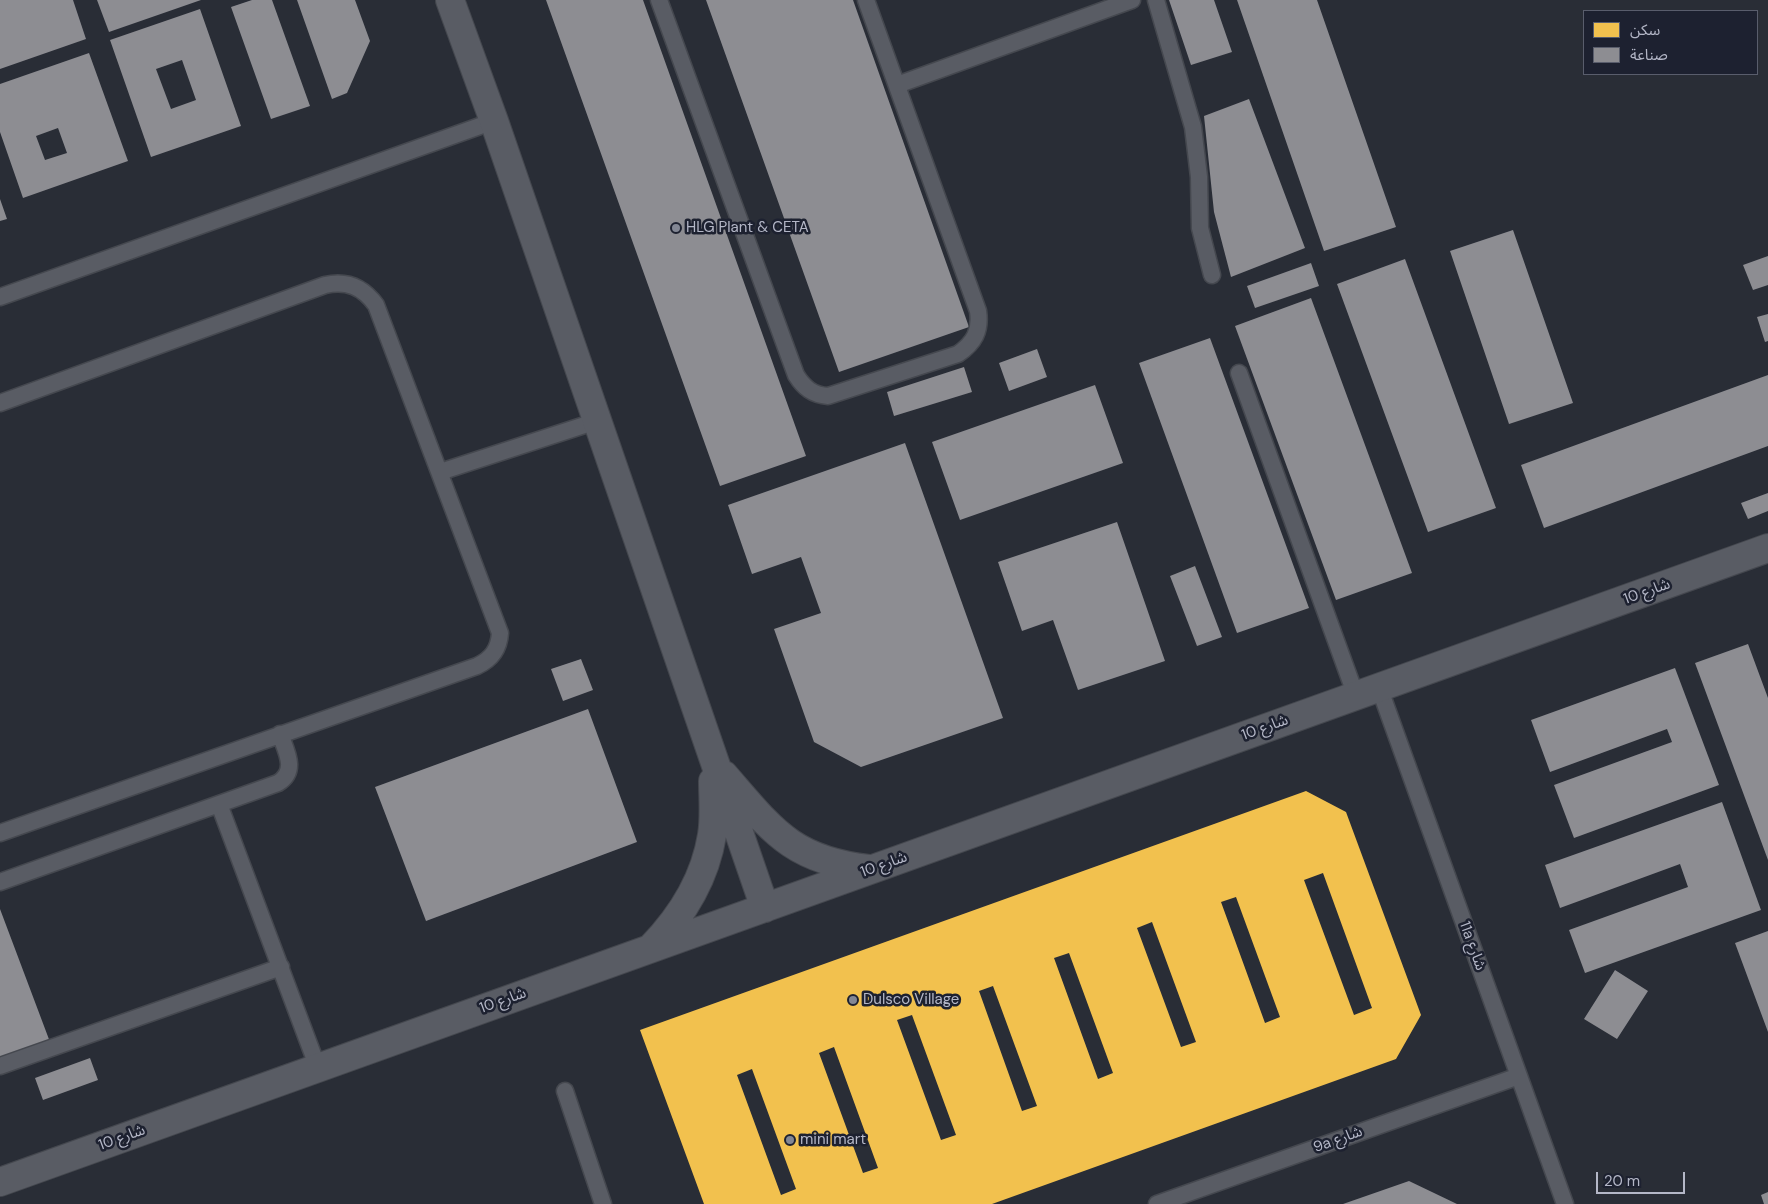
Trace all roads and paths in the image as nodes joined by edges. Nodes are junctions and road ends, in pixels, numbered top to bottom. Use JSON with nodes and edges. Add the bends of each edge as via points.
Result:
{"nodes":[{"id":1,"x":450,"y":0,"type":"edge"},
{"id":2,"x":659,"y":0,"type":"edge"},
{"id":3,"x":866,"y":0,"type":"edge"},
{"id":4,"x":1132,"y":0,"type":"edge"},
{"id":5,"x":1156,"y":0,"type":"edge"},
{"id":6,"x":896,"y":85,"type":"junction"},
{"id":7,"x":494,"y":121,"type":"junction"},
{"id":8,"x":1212,"y":275,"type":"dead end"},
{"id":9,"x":0,"y":297,"type":"edge"},
{"id":10,"x":1239,"y":373,"type":"dead end"},
{"id":11,"x":0,"y":403,"type":"edge"},
{"id":12,"x":597,"y":422,"type":"junction"},
{"id":13,"x":440,"y":472,"type":"junction"},
{"id":14,"x":1768,"y":548,"type":"edge"},
{"id":15,"x":1367,"y":692,"type":"junction"},
{"id":16,"x":280,"y":734,"type":"junction"},
{"id":17,"x":713,"y":762,"type":"junction"},
{"id":18,"x":219,"y":804,"type":"junction"},
{"id":19,"x":0,"y":833,"type":"edge"},
{"id":20,"x":870,"y":870,"type":"junction"},
{"id":21,"x":0,"y":882,"type":"edge"},
{"id":22,"x":765,"y":908,"type":"junction"},
{"id":23,"x":650,"y":949,"type":"junction"},
{"id":24,"x":281,"y":967,"type":"junction"},
{"id":25,"x":0,"y":1066,"type":"edge"},
{"id":26,"x":318,"y":1068,"type":"junction"},
{"id":27,"x":1519,"y":1076,"type":"junction"},
{"id":28,"x":564,"y":1091,"type":"dead end"},
{"id":29,"x":0,"y":1182,"type":"edge"},
{"id":30,"x":603,"y":1204,"type":"edge"},
{"id":31,"x":1157,"y":1204,"type":"edge"},
{"id":32,"x":1565,"y":1204,"type":"edge"}],
"edges":[{"from":1,"to":7,"type":"street"},
{"from":2,"to":6,"type":"lane","via":[[796,375],[806,388],[820,396],[836,395],[958,354],[973,341],[978,331],[978,311]]},
{"from":3,"to":6,"type":"lane"},
{"from":4,"to":6,"type":"lane"},
{"from":5,"to":8,"type":"lane","via":[[1194,127],[1200,228]]},
{"from":7,"to":9,"type":"lane"},
{"from":7,"to":12,"type":"street"},
{"from":10,"to":15,"type":"lane","name":"11a شارع"},
{"from":11,"to":13,"type":"lane","via":[[337,282],[349,284],[369,296],[376,306]]},
{"from":12,"to":13,"type":"lane"},
{"from":12,"to":17,"type":"street"},
{"from":13,"to":16,"type":"lane","via":[[499,624],[496,650],[477,666]]},
{"from":14,"to":15,"type":"street","name":"شارع 10"},
{"from":15,"to":20,"type":"street","name":"شارع 10"},
{"from":15,"to":27,"type":"lane","name":"11a شارع"},
{"from":16,"to":18,"type":"lane","via":[[290,763],[284,780]]},
{"from":16,"to":19,"type":"lane"},
{"from":17,"to":20,"type":"street","via":[[776,834],[795,848],[818,860]]},
{"from":17,"to":22,"type":"street"},
{"from":17,"to":23,"type":"street","via":[[712,834],[706,861],[683,909]]},
{"from":18,"to":21,"type":"lane"},
{"from":18,"to":24,"type":"lane"},
{"from":20,"to":22,"type":"street","name":"شارع 10"},
{"from":22,"to":23,"type":"street","name":"شارع 10"},
{"from":23,"to":26,"type":"street","name":"شارع 10"},
{"from":24,"to":25,"type":"lane"},
{"from":24,"to":26,"type":"lane"},
{"from":26,"to":29,"type":"street","name":"شارع 10"},
{"from":27,"to":31,"type":"lane","name":"9a شارع"},
{"from":27,"to":32,"type":"lane","name":"11a شارع"},
{"from":28,"to":30,"type":"lane"}]}
